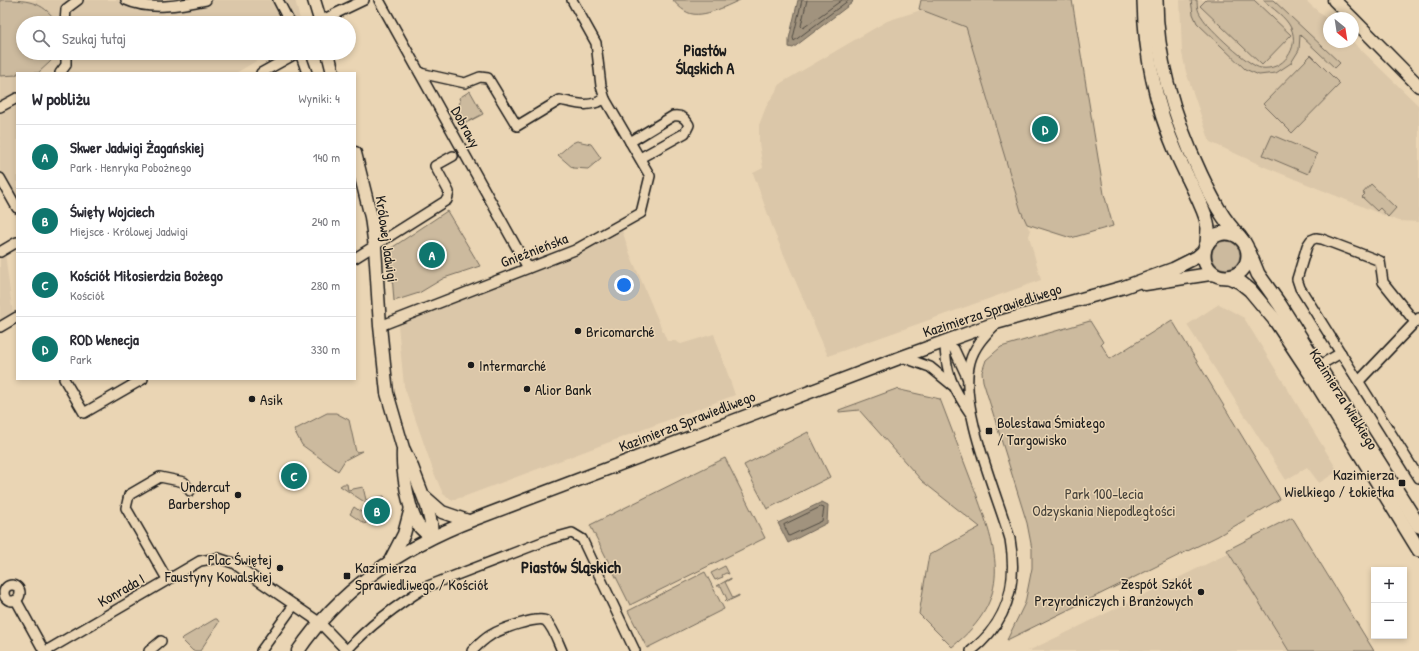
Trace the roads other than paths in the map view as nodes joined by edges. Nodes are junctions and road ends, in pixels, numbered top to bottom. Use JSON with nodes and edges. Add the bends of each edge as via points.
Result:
{"nodes":[{"id":1,"x":78,"y":0,"type":"edge"},
{"id":2,"x":126,"y":0,"type":"edge"},
{"id":3,"x":206,"y":0,"type":"edge"},
{"id":4,"x":278,"y":0,"type":"edge"},
{"id":5,"x":314,"y":0,"type":"edge"},
{"id":6,"x":364,"y":0,"type":"edge"},
{"id":7,"x":379,"y":0,"type":"edge"},
{"id":8,"x":572,"y":0,"type":"edge"},
{"id":9,"x":1144,"y":0,"type":"edge"},
{"id":10,"x":1156,"y":0,"type":"edge"},
{"id":11,"x":1334,"y":0,"type":"edge"},
{"id":12,"x":1347,"y":12,"type":"edge"},
{"id":13,"x":66,"y":16,"type":"edge"},
{"id":14,"x":286,"y":16,"type":"edge"},
{"id":15,"x":318,"y":16,"type":"edge"},
{"id":16,"x":332,"y":16,"type":"edge"},
{"id":17,"x":1359,"y":24,"type":"edge"},
{"id":18,"x":66,"y":60,"type":"edge"},
{"id":19,"x":285,"y":60,"type":"edge"},
{"id":20,"x":301,"y":60,"type":"edge"},
{"id":21,"x":330,"y":60,"type":"edge"},
{"id":22,"x":61,"y":72,"type":"edge"},
{"id":23,"x":263,"y":72,"type":"edge"},
{"id":24,"x":307,"y":72,"type":"edge"},
{"id":25,"x":334,"y":72,"type":"edge"},
{"id":26,"x":420,"y":73,"type":"junction"},
{"id":27,"x":1419,"y":86,"type":"edge"},
{"id":28,"x":605,"y":98,"type":"junction"},
{"id":29,"x":16,"y":99,"type":"edge"},
{"id":30,"x":0,"y":108,"type":"edge"},
{"id":31,"x":630,"y":142,"type":"junction"},
{"id":32,"x":356,"y":156,"type":"edge"},
{"id":33,"x":453,"y":156,"type":"dead end"},
{"id":34,"x":640,"y":158,"type":"junction"},
{"id":35,"x":0,"y":178,"type":"edge"},
{"id":36,"x":16,"y":206,"type":"edge"},
{"id":37,"x":1240,"y":237,"type":"junction"},
{"id":38,"x":16,"y":243,"type":"edge"},
{"id":39,"x":375,"y":247,"type":"junction"},
{"id":40,"x":1206,"y":247,"type":"junction"},
{"id":41,"x":0,"y":252,"type":"edge"},
{"id":42,"x":1249,"y":252,"type":"junction"},
{"id":43,"x":356,"y":257,"type":"edge"},
{"id":44,"x":528,"y":268,"type":"junction"},
{"id":45,"x":1223,"y":276,"type":"junction"},
{"id":46,"x":1124,"y":287,"type":"junction"},
{"id":47,"x":16,"y":318,"type":"edge"},
{"id":48,"x":1417,"y":320,"type":"edge"},
{"id":49,"x":996,"y":323,"type":"junction"},
{"id":50,"x":380,"y":326,"type":"junction"},
{"id":51,"x":0,"y":327,"type":"edge"},
{"id":52,"x":945,"y":342,"type":"junction"},
{"id":53,"x":1341,"y":352,"type":"junction"},
{"id":54,"x":902,"y":357,"type":"junction"},
{"id":55,"x":1318,"y":366,"type":"junction"},
{"id":56,"x":65,"y":380,"type":"edge"},
{"id":57,"x":141,"y":380,"type":"edge"},
{"id":58,"x":1359,"y":381,"type":"junction"},
{"id":59,"x":969,"y":382,"type":"junction"},
{"id":60,"x":952,"y":385,"type":"junction"},
{"id":61,"x":971,"y":414,"type":"junction"},
{"id":62,"x":403,"y":448,"type":"junction"},
{"id":63,"x":1419,"y":478,"type":"edge"},
{"id":64,"x":190,"y":491,"type":"dead end"},
{"id":65,"x":422,"y":494,"type":"junction"},
{"id":66,"x":411,"y":504,"type":"junction"},
{"id":67,"x":468,"y":521,"type":"junction"},
{"id":68,"x":1419,"y":526,"type":"edge"},
{"id":69,"x":432,"y":537,"type":"junction"},
{"id":70,"x":1419,"y":550,"type":"edge"},
{"id":71,"x":389,"y":562,"type":"junction"},
{"id":72,"x":167,"y":579,"type":"junction"},
{"id":73,"x":16,"y":600,"type":"dead end"},
{"id":74,"x":294,"y":605,"type":"junction"},
{"id":75,"x":319,"y":622,"type":"junction"},
{"id":76,"x":161,"y":641,"type":"dead end"},
{"id":77,"x":45,"y":651,"type":"edge"},
{"id":78,"x":149,"y":651,"type":"edge"},
{"id":79,"x":261,"y":651,"type":"edge"},
{"id":80,"x":298,"y":651,"type":"edge"},
{"id":81,"x":346,"y":651,"type":"edge"},
{"id":82,"x":472,"y":651,"type":"edge"},
{"id":83,"x":562,"y":651,"type":"edge"},
{"id":84,"x":635,"y":651,"type":"edge"},
{"id":85,"x":971,"y":651,"type":"edge"}],
"edges":[{"from":1,"to":13,"type":"street","via":[[66,9]]},
{"from":2,"to":3,"type":"street","via":[[143,5],[172,5]]},
{"from":4,"to":14,"type":"street"},
{"from":5,"to":15,"type":"street"},
{"from":6,"to":16,"type":"street"},
{"from":7,"to":26,"type":"street","name":"Dobrawy"},
{"from":8,"to":28,"type":"street","name":"Gnieźnieńska","via":[[596,43],[601,86]]},
{"from":9,"to":40,"type":"main road","via":[[1149,56],[1158,100],[1176,152],[1204,214],[1208,228]]},
{"from":10,"to":37,"type":"main road","via":[[1160,52],[1179,122],[1209,192],[1227,224]]},
{"from":11,"to":12,"type":"street"},
{"from":17,"to":27,"type":"street"},
{"from":18,"to":22,"type":"street","via":[[66,65]]},
{"from":19,"to":23,"type":"street"},
{"from":20,"to":24,"type":"street"},
{"from":21,"to":25,"type":"street"},
{"from":26,"to":28,"type":"street","via":[[465,83],[480,77],[488,78],[516,126],[560,100],[587,106]]},
{"from":26,"to":44,"type":"street","name":"Dobrawy"},
{"from":28,"to":31,"type":"street","name":"Gnieźnieńska"},
{"from":29,"to":30,"type":"street"},
{"from":31,"to":34,"type":"street","name":"Gnieźnieńska"},
{"from":31,"to":34,"type":"street","via":[[673,116],[680,115],[685,118],[689,125],[685,132]]},
{"from":32,"to":39,"type":"street","name":"Królowej Jadwigi","via":[[371,218]]},
{"from":33,"to":39,"type":"street","via":[[435,166],[449,192],[447,200]]},
{"from":34,"to":44,"type":"street","name":"Gnieźnieńska","via":[[650,176],[641,213],[584,245]]},
{"from":35,"to":36,"type":"street"},
{"from":37,"to":40,"type":"main road","via":[[1228,232],[1222,233],[1211,239]]},
{"from":37,"to":42,"type":"main road"},
{"from":38,"to":41,"type":"street"},
{"from":39,"to":43,"type":"street"},
{"from":39,"to":50,"type":"street","name":"Królowej Jadwigi"},
{"from":40,"to":45,"type":"main road","via":[[1205,262],[1208,268]]},
{"from":40,"to":46,"type":"street","name":"Kazimierza Sprawiedliwego","via":[[1197,257],[1181,266]]},
{"from":42,"to":45,"type":"main road","via":[[1247,264],[1240,273]]},
{"from":42,"to":55,"type":"main road","name":"Kazimierza Wielkiego","via":[[1258,274]]},
{"from":44,"to":50,"type":"street","name":"Gnieźnieńska"},
{"from":45,"to":46,"type":"street","name":"Kazimierza Sprawiedliwego","via":[[1210,274]]},
{"from":45,"to":70,"type":"main road","name":"Kazimierza Wielkiego","via":[[1240,282],[1250,290],[1275,320]]},
{"from":46,"to":49,"type":"street","name":"Kazimierza Sprawiedliwego"},
{"from":47,"to":51,"type":"street"},
{"from":48,"to":53,"type":"street","via":[[1383,282],[1380,261],[1316,238],[1311,240],[1297,279],[1300,288]]},
{"from":48,"to":58,"type":"street"},
{"from":49,"to":52,"type":"street","name":"Kazimierza Sprawiedliwego"},
{"from":49,"to":59,"type":"street","via":[[974,352],[970,363]]},
{"from":50,"to":62,"type":"street","name":"Królowej Jadwigi","via":[[387,393]]},
{"from":52,"to":54,"type":"street","name":"Kazimierza Sprawiedliwego"},
{"from":52,"to":59,"type":"street","via":[[954,349]]},
{"from":52,"to":60,"type":"street","via":[[946,361]]},
{"from":53,"to":55,"type":"street"},
{"from":53,"to":58,"type":"street"},
{"from":54,"to":60,"type":"street","via":[[930,367]]},
{"from":54,"to":67,"type":"street","name":"Kazimierza Sprawiedliwego"},
{"from":55,"to":68,"type":"main road","name":"Kazimierza Wielkiego"},
{"from":56,"to":57,"type":"street","via":[[84,413]]},
{"from":58,"to":63,"type":"street"},
{"from":59,"to":61,"type":"street"},
{"from":60,"to":61,"type":"street"},
{"from":61,"to":85,"type":"street","via":[[1002,512],[1013,558],[1013,582],[1006,607],[996,625],[984,641]]},
{"from":62,"to":65,"type":"street","name":"Królowej Jadwigi"},
{"from":62,"to":66,"type":"street","name":"Królowej Jadwigi","via":[[403,465]]},
{"from":64,"to":72,"type":"street","via":[[184,482],[160,477],[129,495],[126,508]]},
{"from":65,"to":67,"type":"street","via":[[442,512]]},
{"from":65,"to":69,"type":"street","name":"Królowej Jadwigi","via":[[431,522]]},
{"from":66,"to":69,"type":"street","name":"Królowej Jadwigi","via":[[417,523]]},
{"from":66,"to":71,"type":"street","via":[[406,530]]},
{"from":67,"to":69,"type":"street","name":"Kazimierza Sprawiedliwego"},
{"from":69,"to":71,"type":"street","name":"Kazimierza Sprawiedliwego"},
{"from":71,"to":75,"type":"street","name":"Kazimierza Sprawiedliwego","via":[[356,586]]},
{"from":72,"to":74,"type":"street","name":"Konrada I","via":[[200,561],[218,558],[233,563]]},
{"from":72,"to":77,"type":"street","name":"Konrada I"},
{"from":73,"to":77,"type":"street"},
{"from":74,"to":75,"type":"street","name":"Konrada I"},
{"from":74,"to":79,"type":"street"},
{"from":75,"to":80,"type":"street","name":"Kazimierza Sprawiedliwego"},
{"from":75,"to":81,"type":"street","name":"Konrada I"},
{"from":76,"to":78,"type":"street"},
{"from":81,"to":84,"type":"street","via":[[379,620],[428,586],[572,533],[584,543]]},
{"from":82,"to":83,"type":"street","via":[[491,635],[511,626],[540,619],[549,624]]}]}
